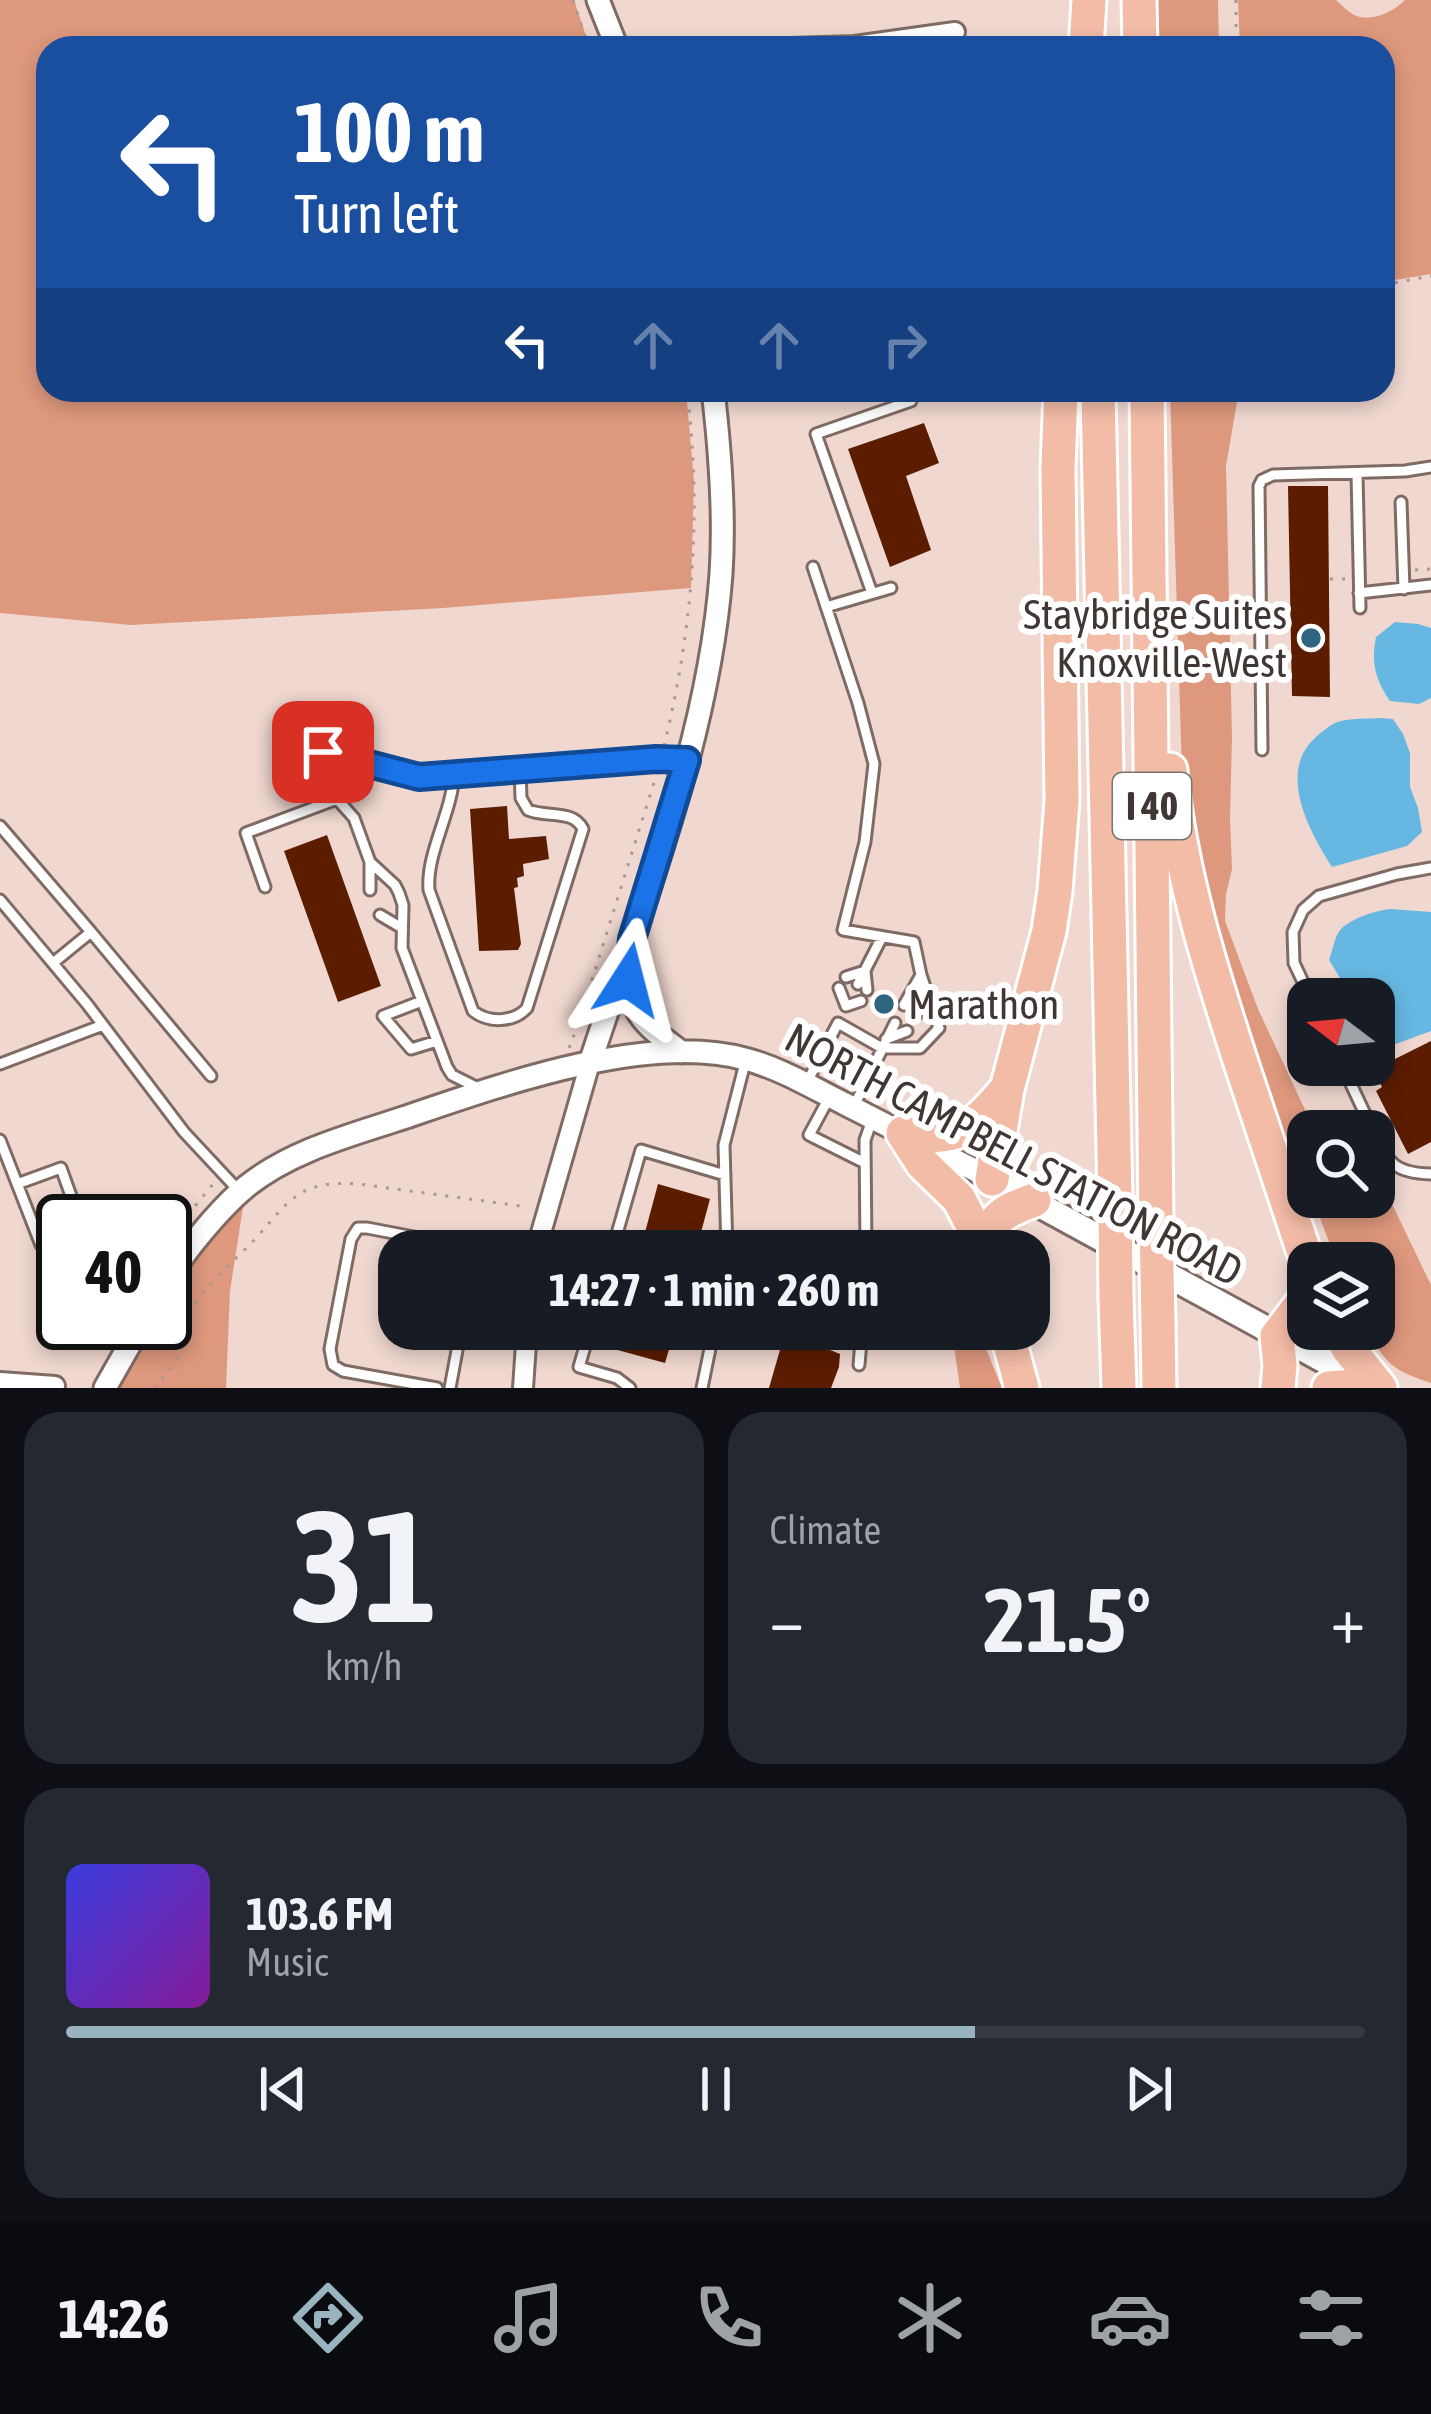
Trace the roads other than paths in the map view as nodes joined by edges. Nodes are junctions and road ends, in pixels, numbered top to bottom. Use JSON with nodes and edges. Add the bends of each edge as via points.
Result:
{"nodes":[{"id":1,"x":598,"y":0,"type":"edge"},
{"id":2,"x":1090,"y":0,"type":"edge"},
{"id":3,"x":1139,"y":0,"type":"edge"},
{"id":4,"x":612,"y":36,"type":"edge"},
{"id":5,"x":1088,"y":36,"type":"edge"},
{"id":6,"x":1140,"y":36,"type":"edge"},
{"id":7,"x":713,"y":402,"type":"edge"},
{"id":8,"x":908,"y":402,"type":"edge"},
{"id":9,"x":1061,"y":402,"type":"edge"},
{"id":10,"x":1098,"y":402,"type":"edge"},
{"id":11,"x":1147,"y":402,"type":"edge"},
{"id":12,"x":1431,"y":467,"type":"edge"},
{"id":13,"x":1357,"y":474,"type":"junction"},
{"id":14,"x":1401,"y":502,"type":"dead end"},
{"id":15,"x":1149,"y":536,"type":"junction"},
{"id":16,"x":813,"y":568,"type":"dead end"},
{"id":17,"x":1431,"y":585,"type":"edge"},
{"id":18,"x":891,"y":587,"type":"dead end"},
{"id":19,"x":1404,"y":589,"type":"junction"},
{"id":20,"x":872,"y":593,"type":"junction"},
{"id":21,"x":1359,"y":593,"type":"junction"},
{"id":22,"x":826,"y":608,"type":"junction"},
{"id":23,"x":1360,"y":608,"type":"dead end"},
{"id":24,"x":1262,"y":750,"type":"dead end"},
{"id":25,"x":323,"y":752,"type":"dead end"},
{"id":26,"x":347,"y":757,"type":"junction"},
{"id":27,"x":687,"y":760,"type":"junction"},
{"id":28,"x":520,"y":770,"type":"junction"},
{"id":29,"x":454,"y":774,"type":"junction"},
{"id":30,"x":337,"y":800,"type":"junction"},
{"id":31,"x":0,"y":826,"type":"edge"},
{"id":32,"x":370,"y":862,"type":"junction"},
{"id":33,"x":1431,"y":868,"type":"edge"},
{"id":34,"x":265,"y":887,"type":"dead end"},
{"id":35,"x":370,"y":890,"type":"dead end"},
{"id":36,"x":1,"y":902,"type":"edge"},
{"id":37,"x":380,"y":915,"type":"dead end"},
{"id":38,"x":402,"y":928,"type":"junction"},
{"id":39,"x":91,"y":932,"type":"junction"},
{"id":40,"x":882,"y":937,"type":"junction"},
{"id":41,"x":632,"y":939,"type":"junction"},
{"id":42,"x":53,"y":962,"type":"junction"},
{"id":43,"x":866,"y":971,"type":"junction"},
{"id":44,"x":921,"y":975,"type":"junction"},
{"id":45,"x":846,"y":977,"type":"dead end"},
{"id":46,"x":1301,"y":978,"type":"edge"},
{"id":47,"x":863,"y":987,"type":"dead end"},
{"id":48,"x":839,"y":988,"type":"dead end"},
{"id":49,"x":927,"y":995,"type":"junction"},
{"id":50,"x":422,"y":1001,"type":"junction"},
{"id":51,"x":904,"y":1005,"type":"dead end"},
{"id":52,"x":917,"y":1014,"type":"dead end"},
{"id":53,"x":838,"y":1023,"type":"junction"},
{"id":54,"x":895,"y":1023,"type":"dead end"},
{"id":55,"x":103,"y":1025,"type":"junction"},
{"id":56,"x":907,"y":1031,"type":"dead end"},
{"id":57,"x":884,"y":1043,"type":"junction"},
{"id":58,"x":438,"y":1044,"type":"junction"},
{"id":59,"x":681,"y":1052,"type":"junction"},
{"id":60,"x":746,"y":1059,"type":"junction"},
{"id":61,"x":590,"y":1063,"type":"junction"},
{"id":62,"x":0,"y":1064,"type":"edge"},
{"id":63,"x":211,"y":1076,"type":"dead end"},
{"id":64,"x":806,"y":1084,"type":"junction"},
{"id":65,"x":1006,"y":1089,"type":"junction"},
{"id":66,"x":484,"y":1091,"type":"junction"},
{"id":67,"x":830,"y":1096,"type":"junction"},
{"id":68,"x":863,"y":1113,"type":"junction"},
{"id":69,"x":903,"y":1133,"type":"junction"},
{"id":70,"x":0,"y":1141,"type":"edge"},
{"id":71,"x":865,"y":1163,"type":"junction"},
{"id":72,"x":1395,"y":1166,"type":"edge"},
{"id":73,"x":1431,"y":1174,"type":"edge"},
{"id":74,"x":725,"y":1175,"type":"junction"},
{"id":75,"x":992,"y":1179,"type":"junction"},
{"id":76,"x":17,"y":1184,"type":"junction"},
{"id":77,"x":240,"y":1192,"type":"junction"},
{"id":78,"x":71,"y":1194,"type":"edge"},
{"id":79,"x":1034,"y":1200,"type":"junction"},
{"id":80,"x":378,"y":1230,"type":"edge"},
{"id":81,"x":542,"y":1230,"type":"edge"},
{"id":82,"x":618,"y":1230,"type":"edge"},
{"id":83,"x":726,"y":1230,"type":"edge"},
{"id":84,"x":866,"y":1230,"type":"edge"},
{"id":85,"x":975,"y":1230,"type":"edge"},
{"id":86,"x":990,"y":1230,"type":"edge"},
{"id":87,"x":36,"y":1232,"type":"edge"},
{"id":88,"x":1299,"y":1242,"type":"edge"},
{"id":89,"x":192,"y":1245,"type":"edge"},
{"id":90,"x":1287,"y":1323,"type":"edge"},
{"id":91,"x":1277,"y":1336,"type":"junction"},
{"id":92,"x":127,"y":1350,"type":"edge"},
{"id":93,"x":457,"y":1350,"type":"edge"},
{"id":94,"x":526,"y":1350,"type":"edge"},
{"id":95,"x":584,"y":1350,"type":"edge"},
{"id":96,"x":710,"y":1350,"type":"edge"},
{"id":97,"x":860,"y":1350,"type":"edge"},
{"id":98,"x":1012,"y":1350,"type":"edge"},
{"id":99,"x":1349,"y":1350,"type":"edge"},
{"id":100,"x":859,"y":1365,"type":"dead end"},
{"id":101,"x":0,"y":1382,"type":"edge"},
{"id":102,"x":55,"y":1386,"type":"edge"},
{"id":103,"x":1376,"y":1387,"type":"edge"},
{"id":104,"x":105,"y":1388,"type":"edge"},
{"id":105,"x":437,"y":1388,"type":"edge"},
{"id":106,"x":450,"y":1388,"type":"edge"},
{"id":107,"x":523,"y":1388,"type":"edge"},
{"id":108,"x":630,"y":1388,"type":"edge"},
{"id":109,"x":702,"y":1388,"type":"edge"},
{"id":110,"x":1022,"y":1388,"type":"edge"},
{"id":111,"x":1119,"y":1388,"type":"edge"},
{"id":112,"x":1159,"y":1388,"type":"edge"},
{"id":113,"x":1278,"y":1388,"type":"edge"},
{"id":114,"x":1329,"y":1388,"type":"edge"}],
"edges":[{"from":1,"to":4,"type":"street"},
{"from":2,"to":5,"type":"highway"},
{"from":3,"to":6,"type":"highway"},
{"from":7,"to":27,"type":"street","via":[[721,572]]},
{"from":8,"to":20,"type":"lane","via":[[816,434]]},
{"from":9,"to":65,"type":"highway","via":[[1057,868],[1049,931]]},
{"from":10,"to":111,"type":"highway","number":"I 40","bridge":true},
{"from":11,"to":15,"type":"highway","number":"I 40"},
{"from":12,"to":13,"type":"lane"},
{"from":13,"to":21,"type":"lane"},
{"from":13,"to":24,"type":"lane","via":[[1273,475],[1259,486]]},
{"from":14,"to":19,"type":"lane"},
{"from":15,"to":88,"type":"highway","via":[[1188,886]]},
{"from":15,"to":112,"type":"highway","number":"I 40","bridge":true},
{"from":16,"to":22,"type":"lane"},
{"from":17,"to":19,"type":"lane"},
{"from":18,"to":20,"type":"lane"},
{"from":19,"to":21,"type":"lane"},
{"from":20,"to":22,"type":"lane"},
{"from":21,"to":23,"type":"lane"},
{"from":22,"to":40,"type":"lane","via":[[874,764],[843,930]]},
{"from":25,"to":26,"type":"lane"},
{"from":26,"to":29,"type":"lane","via":[[404,775]]},
{"from":26,"to":30,"type":"lane"},
{"from":27,"to":28,"type":"lane"},
{"from":27,"to":41,"type":"street"},
{"from":28,"to":29,"type":"lane"},
{"from":28,"to":29,"type":"lane","via":[[528,811],[571,817],[583,829],[527,1008],[495,1020],[473,1011],[429,890]]},
{"from":30,"to":32,"type":"lane","via":[[354,818]]},
{"from":30,"to":34,"type":"lane","via":[[246,833]]},
{"from":31,"to":39,"type":"lane"},
{"from":32,"to":35,"type":"lane"},
{"from":32,"to":38,"type":"lane","via":[[399,893]]},
{"from":33,"to":46,"type":"lane","via":[[1319,896],[1293,932]]},
{"from":36,"to":42,"type":"lane"},
{"from":37,"to":38,"type":"lane"},
{"from":38,"to":50,"type":"lane"},
{"from":39,"to":42,"type":"lane"},
{"from":39,"to":63,"type":"lane"},
{"from":40,"to":43,"type":"lane"},
{"from":40,"to":44,"type":"lane","via":[[914,942]]},
{"from":41,"to":59,"type":"street","via":[[636,1010]]},
{"from":41,"to":61,"type":"street"},
{"from":42,"to":55,"type":"lane"},
{"from":43,"to":45,"type":"lane"},
{"from":43,"to":47,"type":"lane"},
{"from":44,"to":49,"type":"lane"},
{"from":44,"to":51,"type":"lane"},
{"from":48,"to":53,"type":"lane","via":[[853,1002]]},
{"from":49,"to":52,"type":"lane"},
{"from":49,"to":57,"type":"lane","via":[[939,1028],[920,1048]]},
{"from":50,"to":58,"type":"lane"},
{"from":50,"to":58,"type":"lane","via":[[383,1016],[411,1049]]},
{"from":53,"to":57,"type":"lane"},
{"from":53,"to":64,"type":"lane"},
{"from":54,"to":57,"type":"lane"},
{"from":55,"to":62,"type":"lane"},
{"from":55,"to":77,"type":"lane"},
{"from":56,"to":57,"type":"lane"},
{"from":57,"to":68,"type":"lane"},
{"from":58,"to":66,"type":"lane","via":[[452,1075]]},
{"from":59,"to":60,"type":"street","name":"NORTH CAMPBELL STATION ROAD"},
{"from":59,"to":61,"type":"street","name":"NORTH CAMPBELL STATION ROAD"},
{"from":60,"to":64,"type":"street","name":"NORTH CAMPBELL STATION ROAD"},
{"from":60,"to":74,"type":"lane","via":[[724,1145]]},
{"from":61,"to":66,"type":"street","name":"NORTH CAMPBELL STATION ROAD"},
{"from":61,"to":81,"type":"street"},
{"from":64,"to":67,"type":"street","name":"NORTH CAMPBELL STATION ROAD"},
{"from":65,"to":69,"type":"highway","via":[[964,1130]]},
{"from":65,"to":75,"type":"highway"},
{"from":66,"to":77,"type":"street","name":"NORTH CAMPBELL STATION ROAD","via":[[335,1140]]},
{"from":67,"to":68,"type":"street","name":"NORTH CAMPBELL STATION ROAD"},
{"from":67,"to":71,"type":"lane","via":[[808,1135]]},
{"from":68,"to":69,"type":"street","name":"NORTH CAMPBELL STATION ROAD"},
{"from":68,"to":71,"type":"lane"},
{"from":69,"to":75,"type":"street","name":"NORTH CAMPBELL STATION ROAD"},
{"from":69,"to":85,"type":"highway"},
{"from":70,"to":76,"type":"lane"},
{"from":71,"to":84,"type":"lane"},
{"from":72,"to":73,"type":"lane"},
{"from":74,"to":82,"type":"lane","via":[[641,1150]]},
{"from":74,"to":83,"type":"lane"},
{"from":75,"to":79,"type":"main road","name":"NORTH CAMPBELL STATION ROAD"},
{"from":76,"to":78,"type":"lane","via":[[62,1168]]},
{"from":76,"to":87,"type":"lane"},
{"from":77,"to":89,"type":"street","name":"NORTH CAMPBELL STATION ROAD"},
{"from":79,"to":86,"type":"highway","via":[[1007,1211]]},
{"from":79,"to":91,"type":"main road","name":"NORTH CAMPBELL STATION ROAD"},
{"from":80,"to":105,"type":"lane","via":[[358,1228],[350,1238],[333,1365]]},
{"from":90,"to":91,"type":"highway"},
{"from":91,"to":103,"type":"main road","name":"NORTH CAMPBELL STATION ROAD"},
{"from":91,"to":113,"type":"highway"},
{"from":92,"to":104,"type":"street"},
{"from":93,"to":106,"type":"lane"},
{"from":94,"to":107,"type":"street"},
{"from":95,"to":108,"type":"lane","via":[[579,1366]]},
{"from":96,"to":109,"type":"lane"},
{"from":97,"to":100,"type":"lane"},
{"from":98,"to":110,"type":"highway"},
{"from":99,"to":103,"type":"highway"},
{"from":101,"to":102,"type":"street"},
{"from":103,"to":114,"type":"highway"}]}
